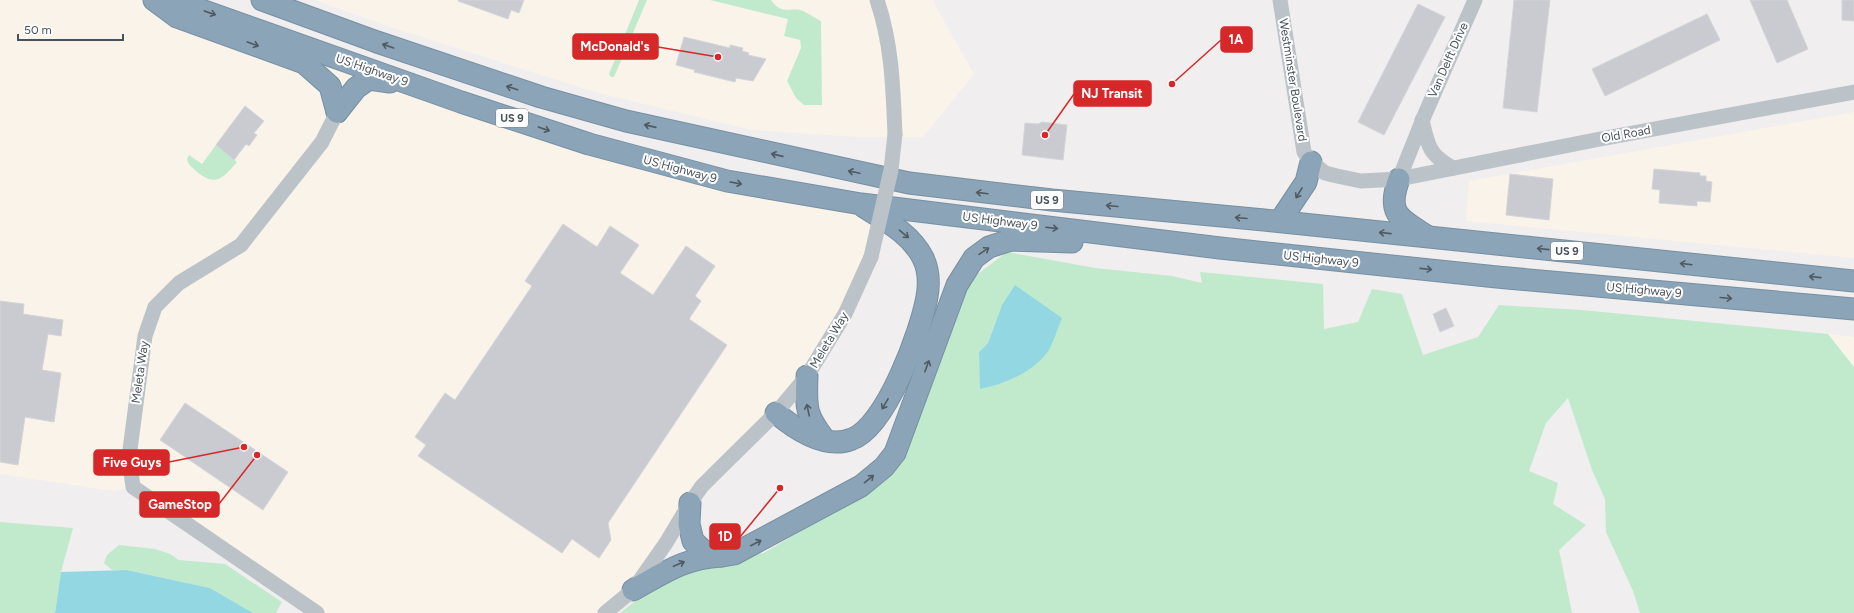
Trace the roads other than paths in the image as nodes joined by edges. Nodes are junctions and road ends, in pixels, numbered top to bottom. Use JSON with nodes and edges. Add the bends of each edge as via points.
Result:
{"nodes":[{"id":1,"x":154,"y":0,"type":"edge"},
{"id":2,"x":173,"y":0,"type":"edge"},
{"id":3,"x":262,"y":0,"type":"edge"},
{"id":4,"x":877,"y":0,"type":"edge"},
{"id":5,"x":1280,"y":0,"type":"edge"},
{"id":6,"x":1475,"y":0,"type":"edge"},
{"id":7,"x":1854,"y":92,"type":"edge"},
{"id":8,"x":461,"y":102,"type":"junction"},
{"id":9,"x":337,"y":112,"type":"junction"},
{"id":10,"x":1422,"y":120,"type":"junction"},
{"id":11,"x":1311,"y":162,"type":"junction"},
{"id":12,"x":1453,"y":168,"type":"junction"},
{"id":13,"x":1399,"y":179,"type":"junction"},
{"id":14,"x":861,"y":204,"type":"junction"},
{"id":15,"x":1280,"y":221,"type":"junction"},
{"id":16,"x":1431,"y":238,"type":"junction"},
{"id":17,"x":1220,"y":248,"type":"junction"},
{"id":18,"x":1854,"y":281,"type":"edge"},
{"id":19,"x":1854,"y":309,"type":"edge"},
{"id":20,"x":807,"y":376,"type":"junction"},
{"id":21,"x":776,"y":412,"type":"junction"},
{"id":22,"x":825,"y":440,"type":"junction"},
{"id":23,"x":690,"y":503,"type":"junction"},
{"id":24,"x":722,"y":556,"type":"junction"},
{"id":25,"x":633,"y":590,"type":"junction"},
{"id":26,"x":317,"y":613,"type":"edge"},
{"id":27,"x":605,"y":613,"type":"edge"}],
"edges":[{"from":1,"to":9,"type":"highway","one_way":true,"via":[[177,17],[304,63],[330,86]]},
{"from":2,"to":8,"type":"highway","name":"US Highway 9","number":"US 9","one_way":true},
{"from":15,"to":3,"type":"highway","number":"US 9","one_way":true,"via":[[980,193],[909,183],[823,165],[626,121],[540,98]]},
{"from":4,"to":20,"type":"street","name":"Meleta Way","bridge":true,"via":[[884,21],[892,67],[895,134],[891,170],[870,258],[845,314]]},
{"from":5,"to":11,"type":"street","name":"Westminster Boulevard","via":[[1304,152]]},
{"from":6,"to":10,"type":"street","name":"Van Delft Drive"},
{"from":7,"to":12,"type":"street","name":"Old Road"},
{"from":8,"to":9,"type":"highway","via":[[394,82],[370,79],[356,88]]},
{"from":8,"to":14,"type":"highway","name":"US Highway 9","number":"US 9","one_way":true,"via":[[589,144],[727,182]]},
{"from":9,"to":26,"type":"street","name":"Meleta Way","via":[[322,142],[241,245],[179,283],[155,307],[145,336],[129,457],[133,487]]},
{"from":10,"to":12,"type":"street","via":[[1431,151],[1438,160]]},
{"from":10,"to":13,"type":"street","name":"Van Delft Drive"},
{"from":11,"to":13,"type":"street","name":"Westminster Boulevard","via":[[1325,173],[1361,181]]},
{"from":11,"to":15,"type":"highway","one_way":true,"via":[[1306,182]]},
{"from":12,"to":13,"type":"street","name":"Old Road"},
{"from":13,"to":16,"type":"highway","via":[[1395,189],[1394,209],[1400,218]]},
{"from":14,"to":17,"type":"highway","name":"US Highway 9","number":"US 9","one_way":true},
{"from":14,"to":22,"type":"highway","one_way":true,"via":[[900,231],[917,248],[927,270],[927,297],[905,364],[874,421],[859,436],[851,440]]},
{"from":16,"to":15,"type":"highway","number":"US 9","one_way":true},
{"from":18,"to":16,"type":"highway","number":"US 9","one_way":true},
{"from":17,"to":19,"type":"highway","name":"US Highway 9","number":"US 9","one_way":true},
{"from":24,"to":17,"type":"highway","one_way":true,"via":[[734,554],[786,528],[861,486],[884,467],[895,453],[957,285],[974,258],[990,247],[1011,240]]},
{"from":20,"to":21,"type":"street","name":"Meleta Way"},
{"from":22,"to":20,"type":"highway","one_way":true,"via":[[808,413]]},
{"from":21,"to":22,"type":"highway","via":[[799,431]]},
{"from":21,"to":23,"type":"street","name":"Meleta Way","via":[[702,486]]},
{"from":23,"to":24,"type":"highway","via":[[690,528],[693,540],[705,552]]},
{"from":23,"to":25,"type":"street","name":"Meleta Way"},
{"from":25,"to":24,"type":"highway","one_way":true,"via":[[677,565],[705,557]]},
{"from":25,"to":27,"type":"street","name":"Meleta Way"}]}
